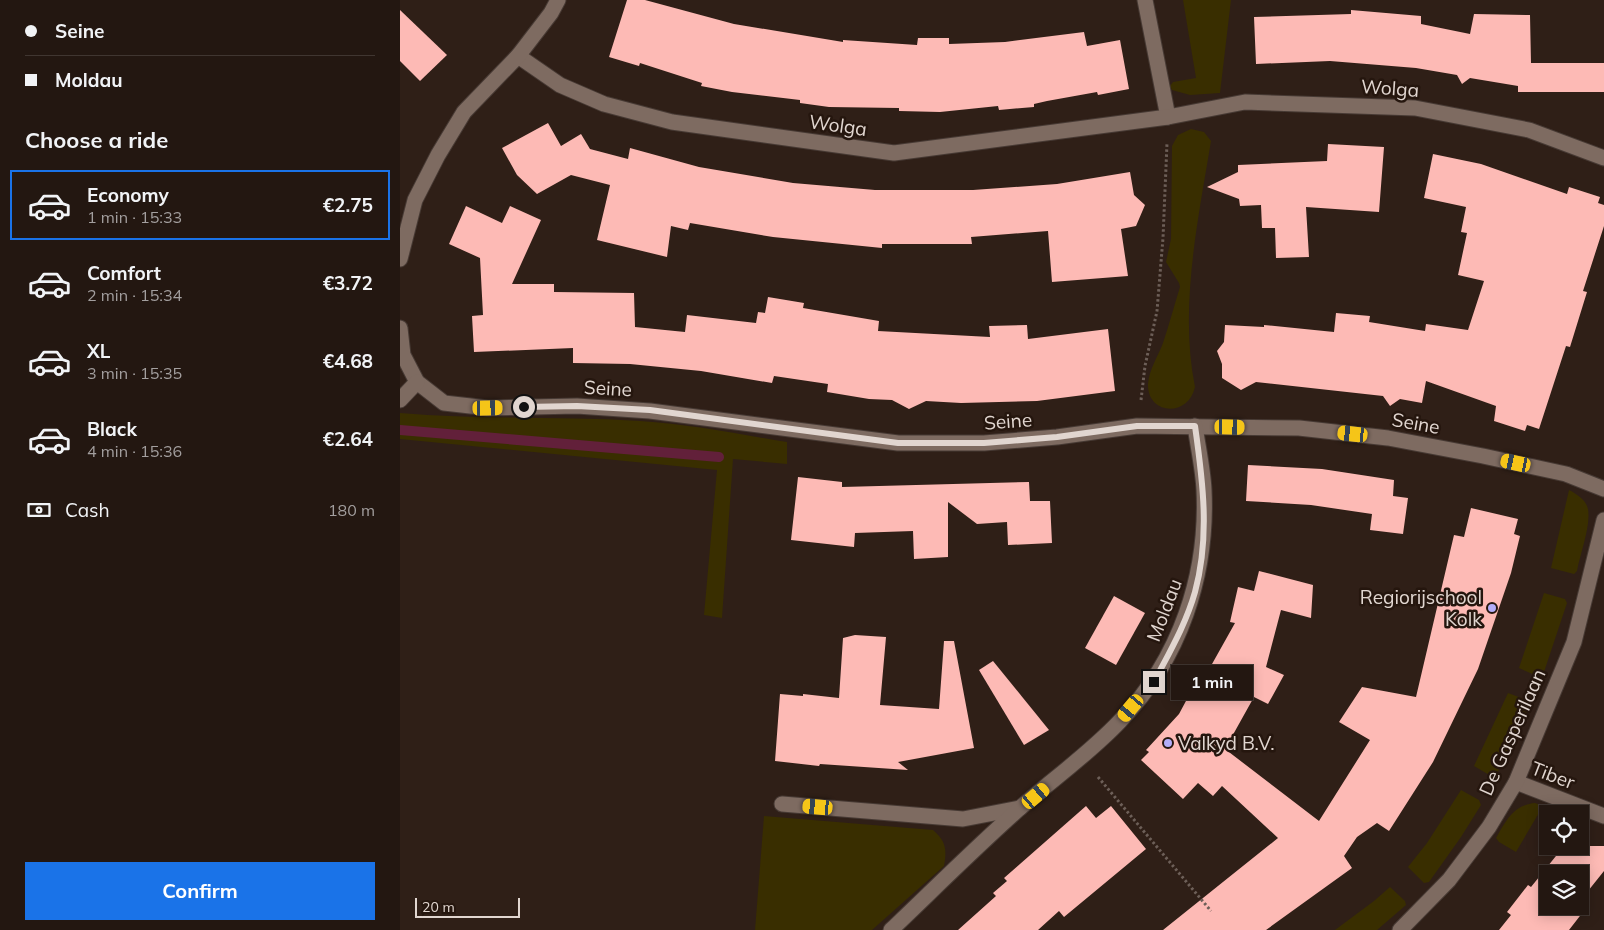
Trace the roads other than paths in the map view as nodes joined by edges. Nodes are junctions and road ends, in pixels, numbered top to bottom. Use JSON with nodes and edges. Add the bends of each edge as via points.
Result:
{"nodes":[{"id":1,"x":558,"y":0,"type":"edge"},
{"id":2,"x":1145,"y":0,"type":"edge"},
{"id":3,"x":518,"y":56,"type":"junction"},
{"id":4,"x":1168,"y":117,"type":"junction"},
{"id":5,"x":1604,"y":158,"type":"edge"},
{"id":6,"x":400,"y":259,"type":"edge"},
{"id":7,"x":400,"y":328,"type":"edge"},
{"id":8,"x":417,"y":382,"type":"junction"},
{"id":9,"x":400,"y":400,"type":"edge"},
{"id":10,"x":1195,"y":426,"type":"junction"},
{"id":11,"x":1604,"y":489,"type":"edge"},
{"id":12,"x":1604,"y":520,"type":"edge"},
{"id":13,"x":1516,"y":782,"type":"junction"},
{"id":14,"x":782,"y":804,"type":"dead end"},
{"id":15,"x":1020,"y":808,"type":"junction"},
{"id":16,"x":1604,"y":816,"type":"edge"},
{"id":17,"x":891,"y":930,"type":"edge"},
{"id":18,"x":1400,"y":930,"type":"edge"}],
"edges":[{"from":1,"to":3,"type":"street","via":[[552,13]]},
{"from":2,"to":4,"type":"street"},
{"from":3,"to":4,"type":"street","name":"Wolga","via":[[569,89],[604,104],[672,122],[894,153]]},
{"from":3,"to":6,"type":"street","via":[[464,112],[438,156],[415,200]]},
{"from":4,"to":5,"type":"street","name":"Wolga","via":[[1245,102],[1414,108],[1529,130]]},
{"from":7,"to":8,"type":"street","name":"Seine","via":[[403,354]]},
{"from":8,"to":9,"type":"street"},
{"from":8,"to":10,"type":"street","name":"Seine","via":[[444,403],[488,408],[577,406],[650,410],[898,443],[1003,442],[1137,426]]},
{"from":10,"to":11,"type":"street","name":"Seine","via":[[1299,428],[1388,438],[1566,474]]},
{"from":10,"to":15,"type":"street","name":"Moldau","via":[[1204,498],[1204,543],[1195,592],[1178,635],[1154,682],[1120,721]]},
{"from":12,"to":13,"type":"street","name":"De Gasperilaan","via":[[1574,642]]},
{"from":13,"to":16,"type":"street","name":"Tiber"},
{"from":13,"to":18,"type":"street","name":"De Gasperilaan","via":[[1489,827],[1449,880]]},
{"from":14,"to":15,"type":"street","name":"Moldau","via":[[963,819]]},
{"from":15,"to":17,"type":"street","name":"Moldau"}]}
